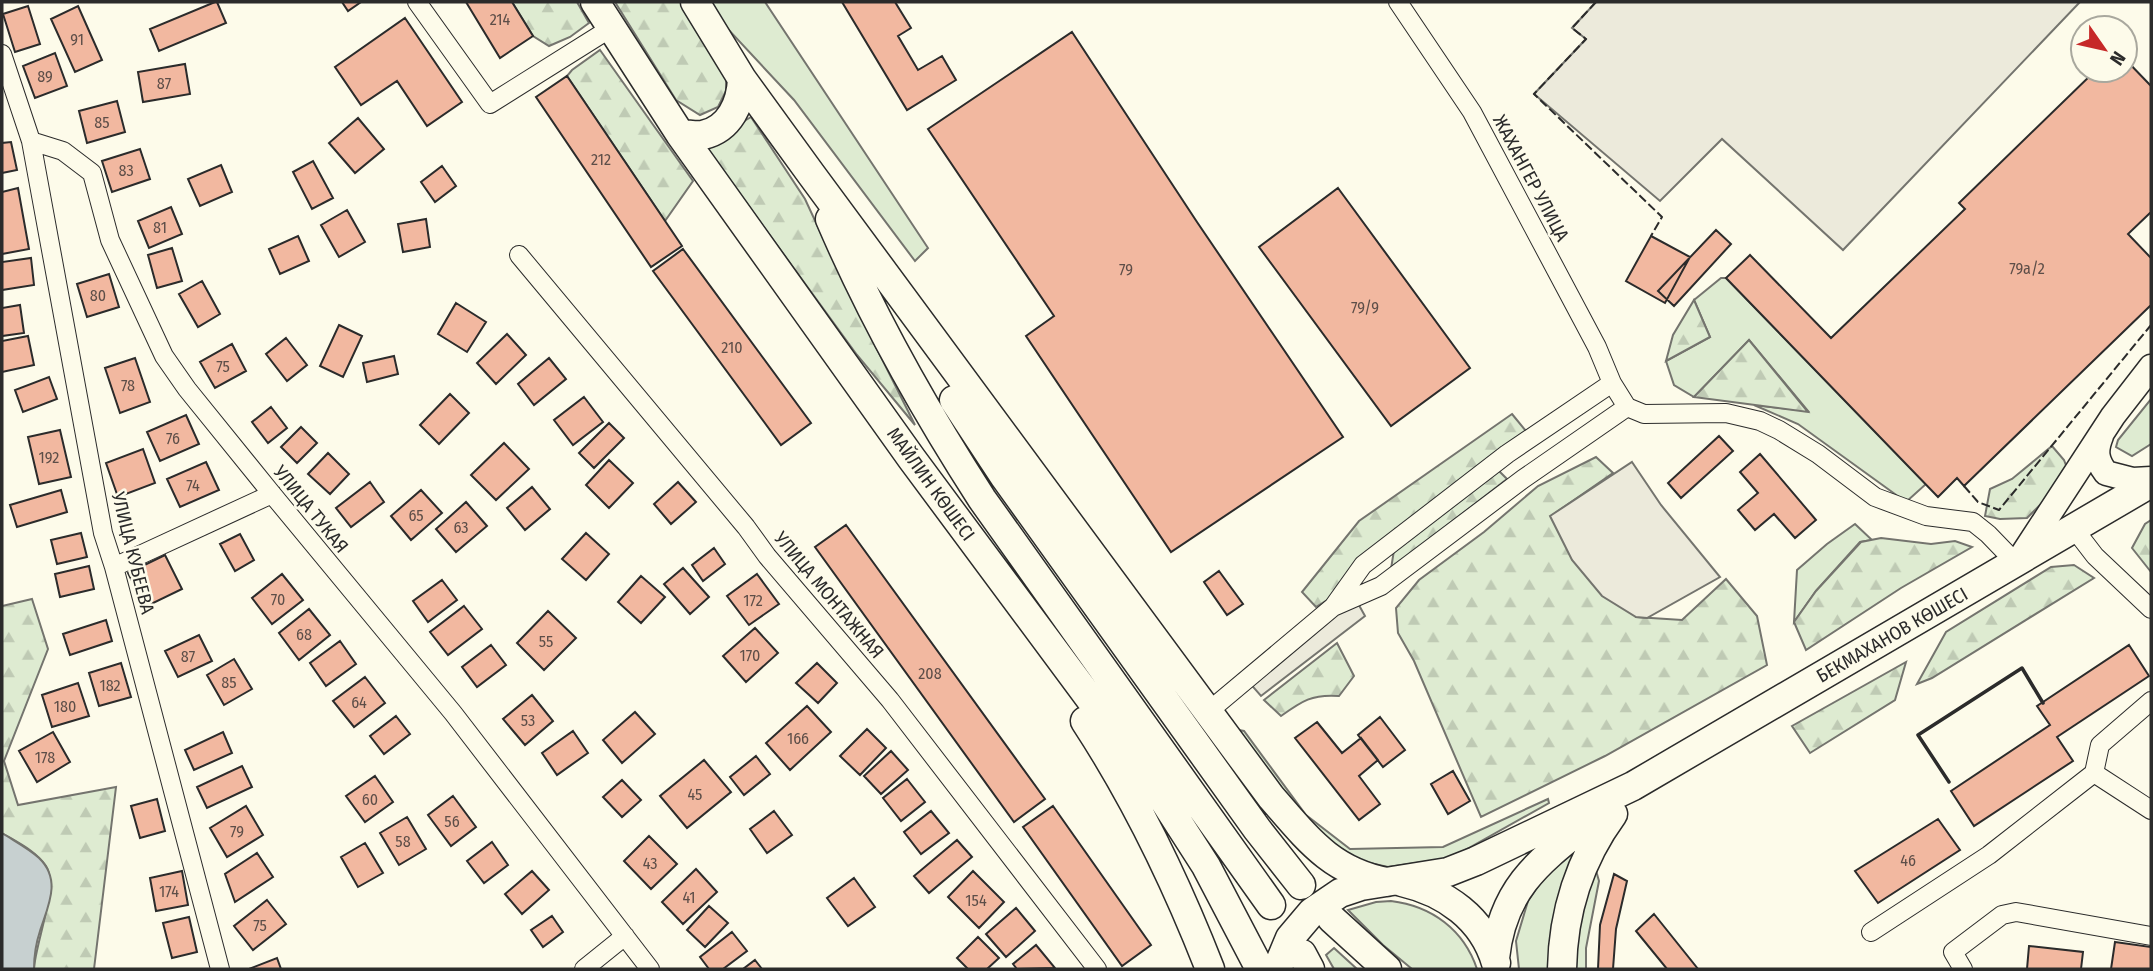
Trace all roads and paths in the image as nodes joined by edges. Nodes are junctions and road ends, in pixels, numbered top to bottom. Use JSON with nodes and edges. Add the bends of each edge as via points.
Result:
{"nodes":[{"id":1,"x":417,"y":2,"type":"edge"},
{"id":2,"x":595,"y":2,"type":"edge"},
{"id":3,"x":695,"y":2,"type":"edge"},
{"id":4,"x":1398,"y":2,"type":"edge"},
{"id":5,"x":611,"y":28,"type":"junction"},
{"id":6,"x":2,"y":54,"type":"edge"},
{"id":7,"x":742,"y":79,"type":"junction"},
{"id":8,"x":680,"y":134,"type":"junction"},
{"id":9,"x":31,"y":141,"type":"junction"},
{"id":10,"x":811,"y":174,"type":"junction"},
{"id":11,"x":519,"y":255,"type":"dead end"},
{"id":12,"x":2151,"y":367,"type":"edge"},
{"id":13,"x":1612,"y":383,"type":"junction"},
{"id":14,"x":1627,"y":407,"type":"junction"},
{"id":15,"x":2102,"y":434,"type":"junction"},
{"id":16,"x":912,"y":459,"type":"junction"},
{"id":17,"x":2151,"y":481,"type":"edge"},
{"id":18,"x":272,"y":494,"type":"junction"},
{"id":19,"x":2075,"y":530,"type":"junction"},
{"id":20,"x":2017,"y":564,"type":"junction"},
{"id":21,"x":114,"y":567,"type":"junction"},
{"id":22,"x":1333,"y":607,"type":"junction"},
{"id":23,"x":2151,"y":609,"type":"edge"},
{"id":24,"x":2151,"y":701,"type":"edge"},
{"id":25,"x":1209,"y":711,"type":"junction"},
{"id":26,"x":2094,"y":773,"type":"junction"},
{"id":27,"x":1633,"y":786,"type":"junction"},
{"id":28,"x":2151,"y":810,"type":"edge"},
{"id":29,"x":1393,"y":882,"type":"junction"},
{"id":30,"x":1301,"y":885,"type":"dead end"},
{"id":31,"x":1271,"y":905,"type":"dead end"},
{"id":32,"x":1332,"y":919,"type":"dead end"},
{"id":33,"x":1871,"y":932,"type":"dead end"},
{"id":34,"x":625,"y":936,"type":"junction"},
{"id":35,"x":2151,"y":936,"type":"edge"},
{"id":36,"x":1496,"y":963,"type":"edge"},
{"id":37,"x":220,"y":969,"type":"edge"},
{"id":38,"x":584,"y":969,"type":"edge"},
{"id":39,"x":650,"y":969,"type":"edge"},
{"id":40,"x":1097,"y":969,"type":"edge"},
{"id":41,"x":1210,"y":969,"type":"edge"},
{"id":42,"x":1260,"y":969,"type":"edge"},
{"id":43,"x":1277,"y":969,"type":"edge"},
{"id":44,"x":1387,"y":969,"type":"edge"},
{"id":45,"x":1562,"y":969,"type":"edge"},
{"id":46,"x":1963,"y":969,"type":"edge"}],
"edges":[{"from":1,"to":5,"type":"street","via":[[491,104]]},
{"from":2,"to":5,"type":"main road","name":"МАЙЛИН КӨШЕСІ"},
{"from":3,"to":7,"type":"main road","name":"МАЙЛИН КӨШЕСІ"},
{"from":4,"to":13,"type":"street","name":"ЖАХАНГЕР УЛИЦА","via":[[1472,112]]},
{"from":5,"to":8,"type":"main road","name":"МАЙЛИН КӨШЕСІ"},
{"from":6,"to":9,"type":"street"},
{"from":7,"to":8,"type":"main road","via":[[736,111],[720,128],[702,135]]},
{"from":7,"to":10,"type":"main road","name":"МАЙЛИН КӨШЕСІ"},
{"from":8,"to":16,"type":"main road","name":"МАЙЛИН КӨШЕСІ"},
{"from":9,"to":18,"type":"street","name":"УЛИЦА ТУКАЯ","via":[[63,151],[92,173],[110,240],[164,356]]},
{"from":9,"to":21,"type":"street","name":"УЛИЦА КУБЕЕВА","via":[[103,533]]},
{"from":10,"to":25,"type":"main road","name":"МАЙЛИН КӨШЕСІ"},
{"from":10,"to":30,"type":"main road","name":"МАЙЛИН КӨШЕСІ","via":[[1004,476]]},
{"from":10,"to":31,"type":"main road","name":"МАЙЛИН КӨШЕСІ","via":[[858,284],[946,443]]},
{"from":11,"to":40,"type":"street","name":"УЛИЦА МОНТАЖНАЯ","via":[[890,700]]},
{"from":12,"to":15,"type":"main road"},
{"from":13,"to":14,"type":"street","name":"ЖАХАНГЕР УЛИЦА"},
{"from":13,"to":22,"type":"street","via":[[1507,454],[1363,565]]},
{"from":14,"to":20,"type":"street","via":[[1644,414],[1726,413],[1760,421],[1818,454],[1875,497],[1926,516],[1973,522]]},
{"from":14,"to":22,"type":"street","via":[[1381,586]]},
{"from":15,"to":17,"type":"main road","via":[[2097,457],[2106,473]]},
{"from":15,"to":20,"type":"main road"},
{"from":16,"to":41,"type":"main road","via":[[1112,763],[1162,858]]},
{"from":16,"to":42,"type":"main road","name":"МАЙЛИН КӨШЕСІ","via":[[1154,785],[1206,866]]},
{"from":17,"to":19,"type":"main road","name":"БЕКМАХАНОВ КӨШЕСІ"},
{"from":18,"to":21,"type":"street"},
{"from":18,"to":34,"type":"street","name":"УЛИЦА ТУКАЯ","via":[[453,713]]},
{"from":19,"to":20,"type":"main road","name":"БЕКМАХАНОВ КӨШЕСІ"},
{"from":19,"to":23,"type":"street","via":[[2095,556]]},
{"from":20,"to":27,"type":"main road","name":"БЕКМАХАНОВ КӨШЕСІ"},
{"from":21,"to":37,"type":"street","name":"УЛИЦА КУБЕЕВА"},
{"from":22,"to":25,"type":"street"},
{"from":24,"to":26,"type":"street","via":[[2099,745]]},
{"from":25,"to":29,"type":"main road","name":"МАЙЛИН КӨШЕСІ","via":[[1271,797],[1316,849],[1360,876]]},
{"from":26,"to":28,"type":"street"},
{"from":26,"to":33,"type":"street","via":[[1989,855]]},
{"from":27,"to":29,"type":"main road","name":"БЕКМАХАНОВ КӨШЕСІ","via":[[1476,861],[1448,872]]},
{"from":27,"to":36,"type":"main road","name":"БЕКМАХАНОВ КӨШЕСІ","via":[[1534,867],[1505,911]]},
{"from":27,"to":45,"type":"main road","via":[[1595,838],[1580,874],[1570,904]]},
{"from":29,"to":36,"type":"main road","name":"МАЙЛИН КӨШЕСІ","via":[[1427,888],[1467,915],[1483,934]]},
{"from":29,"to":43,"type":"main road","name":"БЕКМАХАНОВ КӨШЕСІ","via":[[1340,893],[1312,912],[1290,938]]},
{"from":32,"to":44,"type":"main road"},
{"from":34,"to":38,"type":"street"},
{"from":34,"to":39,"type":"street","name":"УЛИЦА ТУКАЯ"},
{"from":35,"to":46,"type":"street","via":[[2016,912],[2003,915],[1954,952]]}]}
